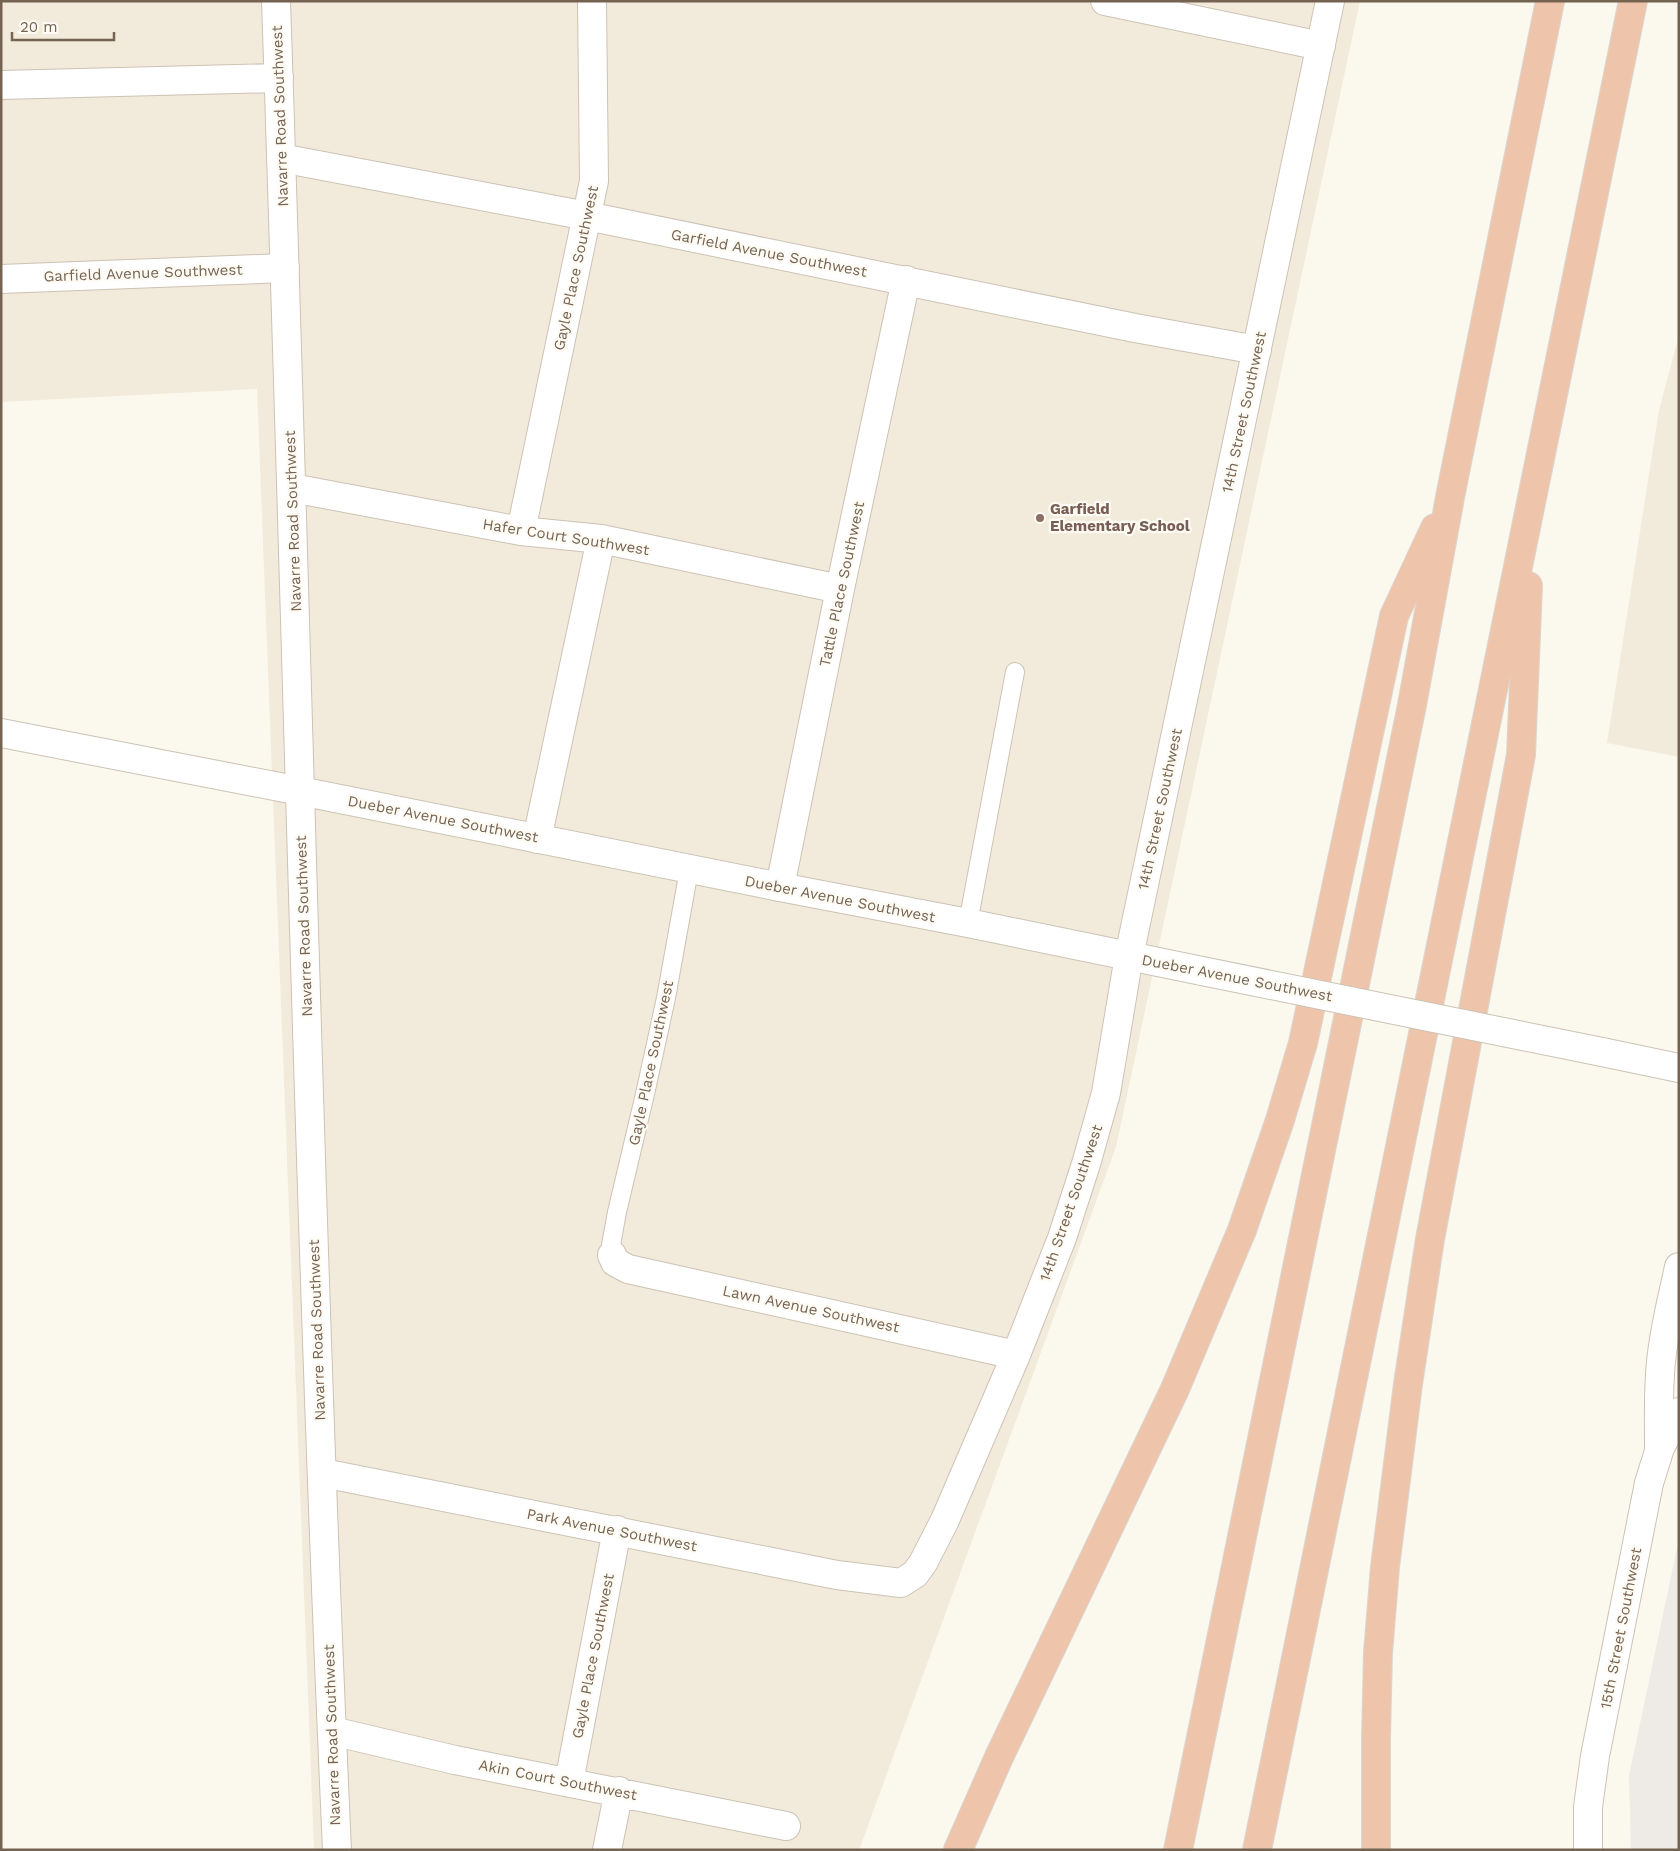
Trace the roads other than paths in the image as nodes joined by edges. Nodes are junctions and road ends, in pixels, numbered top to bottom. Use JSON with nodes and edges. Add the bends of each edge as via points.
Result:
{"nodes":[{"id":1,"x":276,"y":1,"type":"edge"},
{"id":2,"x":592,"y":1,"type":"edge"},
{"id":3,"x":1105,"y":1,"type":"edge"},
{"id":4,"x":1330,"y":1,"type":"edge"},
{"id":5,"x":1633,"y":1,"type":"edge"},
{"id":6,"x":1642,"y":1,"type":"edge"},
{"id":7,"x":1548,"y":7,"type":"edge"},
{"id":8,"x":1321,"y":46,"type":"junction"},
{"id":9,"x":1620,"y":66,"type":"junction"},
{"id":10,"x":278,"y":78,"type":"junction"},
{"id":11,"x":1,"y":85,"type":"edge"},
{"id":12,"x":281,"y":158,"type":"junction"},
{"id":13,"x":587,"y":216,"type":"junction"},
{"id":14,"x":285,"y":268,"type":"junction"},
{"id":15,"x":1,"y":279,"type":"edge"},
{"id":16,"x":906,"y":280,"type":"junction"},
{"id":17,"x":1257,"y":350,"type":"junction"},
{"id":18,"x":292,"y":488,"type":"junction"},
{"id":19,"x":1451,"y":492,"type":"junction"},
{"id":20,"x":1531,"y":507,"type":"junction"},
{"id":21,"x":520,"y":531,"type":"junction"},
{"id":22,"x":601,"y":539,"type":"junction"},
{"id":23,"x":840,"y":589,"type":"junction"},
{"id":24,"x":1015,"y":672,"type":"dead end"},
{"id":25,"x":1,"y":733,"type":"edge"},
{"id":26,"x":300,"y":790,"type":"junction"},
{"id":27,"x":537,"y":838,"type":"junction"},
{"id":28,"x":690,"y":870,"type":"junction"},
{"id":29,"x":780,"y":888,"type":"junction"},
{"id":30,"x":968,"y":923,"type":"junction"},
{"id":31,"x":1130,"y":956,"type":"junction"},
{"id":32,"x":1679,"y":1068,"type":"edge"},
{"id":33,"x":612,"y":1255,"type":"joint"},
{"id":34,"x":1679,"y":1267,"type":"edge"},
{"id":35,"x":1016,"y":1355,"type":"junction"},
{"id":36,"x":1679,"y":1412,"type":"edge"},
{"id":37,"x":1660,"y":1448,"type":"junction"},
{"id":38,"x":323,"y":1473,"type":"junction"},
{"id":39,"x":618,"y":1530,"type":"junction"},
{"id":40,"x":901,"y":1583,"type":"joint"},
{"id":41,"x":332,"y":1731,"type":"junction"},
{"id":42,"x":568,"y":1782,"type":"junction"},
{"id":43,"x":619,"y":1791,"type":"junction"},
{"id":44,"x":786,"y":1826,"type":"dead end"},
{"id":45,"x":337,"y":1850,"type":"edge"},
{"id":46,"x":607,"y":1850,"type":"edge"},
{"id":47,"x":958,"y":1850,"type":"edge"},
{"id":48,"x":1178,"y":1850,"type":"edge"},
{"id":49,"x":1257,"y":1850,"type":"edge"},
{"id":50,"x":1376,"y":1850,"type":"edge"},
{"id":51,"x":1588,"y":1850,"type":"edge"}],
"edges":[{"from":1,"to":10,"type":"street","name":"Navarre Road Southwest"},
{"from":2,"to":13,"type":"street","name":"Gayle Place Southwest","via":[[594,181]]},
{"from":3,"to":8,"type":"street"},
{"from":4,"to":8,"type":"street","name":"14th Street Southwest"},
{"from":5,"to":9,"type":"highway"},
{"from":6,"to":9,"type":"highway"},
{"from":7,"to":19,"type":"highway"},
{"from":8,"to":17,"type":"street","name":"14th Street Southwest"},
{"from":9,"to":20,"type":"highway"},
{"from":10,"to":11,"type":"street"},
{"from":10,"to":12,"type":"street","name":"Navarre Road Southwest"},
{"from":12,"to":13,"type":"street","name":"Garfield Avenue Southwest"},
{"from":12,"to":14,"type":"street","name":"Navarre Road Southwest"},
{"from":13,"to":16,"type":"street","name":"Garfield Avenue Southwest"},
{"from":13,"to":21,"type":"street","name":"Gayle Place Southwest"},
{"from":14,"to":15,"type":"street","name":"Garfield Avenue Southwest"},
{"from":14,"to":18,"type":"street","name":"Navarre Road Southwest"},
{"from":16,"to":17,"type":"street","name":"Garfield Avenue Southwest"},
{"from":16,"to":23,"type":"street","name":"Tattle Place Southwest"},
{"from":17,"to":31,"type":"street","name":"14th Street Southwest"},
{"from":18,"to":21,"type":"street","name":"Hafer Court Southwest"},
{"from":18,"to":26,"type":"street","name":"Navarre Road Southwest"},
{"from":19,"to":47,"type":"highway","via":[[1394,616],[1303,1043],[1242,1230],[1175,1389],[999,1757]]},
{"from":19,"to":48,"type":"highway","via":[[1410,715]]},
{"from":20,"to":49,"type":"highway"},
{"from":20,"to":50,"type":"highway","via":[[1521,755],[1430,1239],[1385,1567],[1378,1653]]},
{"from":21,"to":22,"type":"street","name":"Hafer Court Southwest"},
{"from":22,"to":23,"type":"street","name":"Hafer Court Southwest"},
{"from":22,"to":27,"type":"street"},
{"from":23,"to":29,"type":"street","name":"Tattle Place Southwest"},
{"from":24,"to":30,"type":"lane"},
{"from":25,"to":26,"type":"street","name":"Dueber Avenue Southwest"},
{"from":26,"to":27,"type":"street","name":"Dueber Avenue Southwest"},
{"from":26,"to":38,"type":"street","name":"Navarre Road Southwest"},
{"from":27,"to":28,"type":"street","name":"Dueber Avenue Southwest"},
{"from":28,"to":29,"type":"street","name":"Dueber Avenue Southwest"},
{"from":28,"to":33,"type":"lane","name":"Gayle Place Southwest","via":[[666,998],[617,1212]]},
{"from":29,"to":30,"type":"street","name":"Dueber Avenue Southwest"},
{"from":30,"to":31,"type":"street","name":"Dueber Avenue Southwest"},
{"from":31,"to":32,"type":"street","name":"Dueber Avenue Southwest","bridge":true},
{"from":31,"to":35,"type":"street","name":"14th Street Southwest","via":[[1106,1092],[1086,1164],[1062,1238]]},
{"from":33,"to":35,"type":"street","name":"Lawn Avenue Southwest","via":[[615,1262],[628,1269]]},
{"from":34,"to":37,"type":"street","via":[[1660,1363]]},
{"from":35,"to":40,"type":"street","name":"14th Street Southwest","via":[[936,1538],[915,1574]]},
{"from":36,"to":37,"type":"street","name":"15th Street Southwest"},
{"from":37,"to":51,"type":"street","name":"15th Street Southwest","via":[[1649,1483],[1595,1756],[1588,1807]]},
{"from":38,"to":39,"type":"street","name":"Park Avenue Southwest"},
{"from":38,"to":41,"type":"street","name":"Navarre Road Southwest"},
{"from":39,"to":40,"type":"street","name":"Park Avenue Southwest","via":[[837,1575]]},
{"from":39,"to":42,"type":"street","name":"Gayle Place Southwest"},
{"from":41,"to":42,"type":"street","name":"Akin Court Southwest"},
{"from":41,"to":45,"type":"street","name":"Navarre Road Southwest"},
{"from":42,"to":43,"type":"street","name":"Akin Court Southwest"},
{"from":43,"to":44,"type":"street","name":"Akin Court Southwest"},
{"from":43,"to":46,"type":"street"}]}
